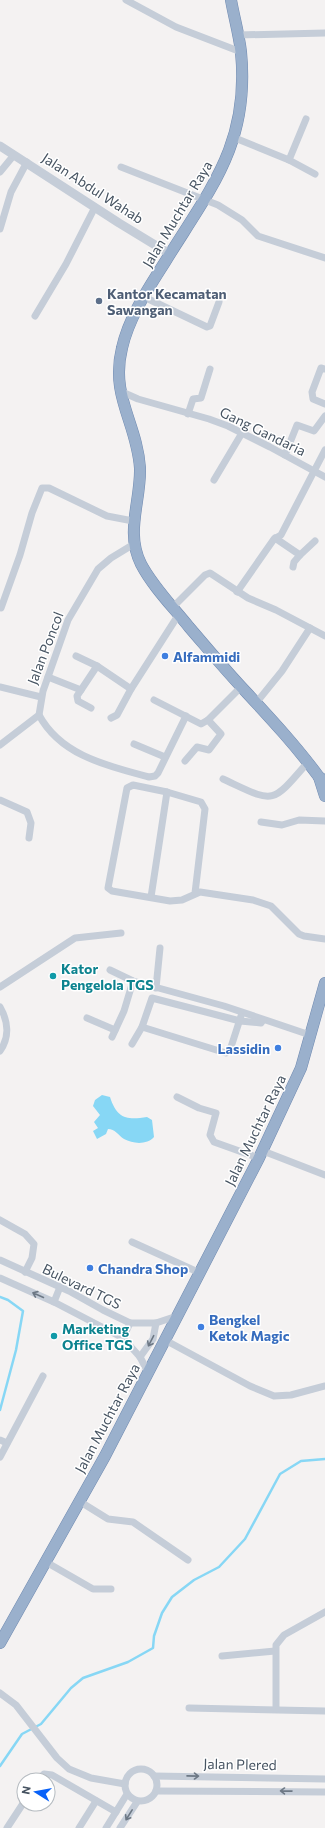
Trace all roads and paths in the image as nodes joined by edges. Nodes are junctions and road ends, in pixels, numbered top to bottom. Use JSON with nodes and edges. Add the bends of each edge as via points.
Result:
{"nodes":[{"id":1,"x":126,"y":0,"type":"edge"},
{"id":2,"x":231,"y":0,"type":"edge"},
{"id":3,"x":325,"y":33,"type":"edge"},
{"id":4,"x":238,"y":35,"type":"junction"},
{"id":5,"x":241,"y":52,"type":"junction"},
{"id":6,"x":306,"y":119,"type":"dead end"},
{"id":7,"x":235,"y":137,"type":"junction"},
{"id":8,"x":0,"y":146,"type":"edge"},
{"id":9,"x":14,"y":155,"type":"junction"},
{"id":10,"x":289,"y":160,"type":"junction"},
{"id":11,"x":27,"y":162,"type":"junction"},
{"id":12,"x":121,"y":168,"type":"dead end"},
{"id":13,"x":0,"y":172,"type":"edge"},
{"id":14,"x":315,"y":174,"type":"dead end"},
{"id":15,"x":205,"y":200,"type":"junction"},
{"id":16,"x":95,"y":207,"type":"junction"},
{"id":17,"x":0,"y":229,"type":"edge"},
{"id":18,"x":170,"y":254,"type":"junction"},
{"id":19,"x":325,"y":258,"type":"edge"},
{"id":20,"x":144,"y":297,"type":"junction"},
{"id":21,"x":219,"y":302,"type":"dead end"},
{"id":22,"x":35,"y":316,"type":"dead end"},
{"id":23,"x":210,"y":369,"type":"dead end"},
{"id":24,"x":325,"y":369,"type":"edge"},
{"id":25,"x":119,"y":391,"type":"junction"},
{"id":26,"x":325,"y":404,"type":"edge"},
{"id":27,"x":188,"y":414,"type":"junction"},
{"id":28,"x":325,"y":416,"type":"edge"},
{"id":29,"x":242,"y":433,"type":"junction"},
{"id":30,"x":325,"y":450,"type":"edge"},
{"id":31,"x":285,"y":455,"type":"junction"},
{"id":32,"x":314,"y":471,"type":"junction"},
{"id":33,"x":325,"y":477,"type":"edge"},
{"id":34,"x":214,"y":480,"type":"dead end"},
{"id":35,"x":134,"y":516,"type":"junction"},
{"id":36,"x":275,"y":538,"type":"junction"},
{"id":37,"x":315,"y":541,"type":"dead end"},
{"id":38,"x":134,"y":544,"type":"junction"},
{"id":39,"x":300,"y":555,"type":"junction"},
{"id":40,"x":293,"y":567,"type":"dead end"},
{"id":41,"x":237,"y":592,"type":"junction"},
{"id":42,"x":1,"y":608,"type":"dead end"},
{"id":43,"x":176,"y":611,"type":"junction"},
{"id":44,"x":310,"y":628,"type":"junction"},
{"id":45,"x":325,"y":636,"type":"edge"},
{"id":46,"x":76,"y":656,"type":"dead end"},
{"id":47,"x":96,"y":666,"type":"junction"},
{"id":48,"x":48,"y":677,"type":"junction"},
{"id":49,"x":0,"y":687,"type":"edge"},
{"id":50,"x":241,"y":687,"type":"junction"},
{"id":51,"x":131,"y":689,"type":"junction"},
{"id":52,"x":81,"y":690,"type":"junction"},
{"id":53,"x":41,"y":697,"type":"junction"},
{"id":54,"x":154,"y":700,"type":"dead end"},
{"id":55,"x":256,"y":703,"type":"junction"},
{"id":56,"x":91,"y":708,"type":"dead end"},
{"id":57,"x":39,"y":715,"type":"junction"},
{"id":58,"x":186,"y":716,"type":"junction"},
{"id":59,"x":111,"y":718,"type":"dead end"},
{"id":60,"x":208,"y":720,"type":"junction"},
{"id":61,"x":134,"y":744,"type":"dead end"},
{"id":62,"x":0,"y":745,"type":"edge"},
{"id":63,"x":164,"y":757,"type":"junction"},
{"id":64,"x":186,"y":761,"type":"dead end"},
{"id":65,"x":308,"y":762,"type":"junction"},
{"id":66,"x":223,"y":779,"type":"dead end"},
{"id":67,"x":322,"y":779,"type":"edge"},
{"id":68,"x":167,"y":792,"type":"junction"},
{"id":69,"x":325,"y":796,"type":"edge"},
{"id":70,"x":0,"y":800,"type":"edge"},
{"id":71,"x":325,"y":821,"type":"edge"},
{"id":72,"x":261,"y":822,"type":"dead end"},
{"id":73,"x":29,"y":838,"type":"dead end"},
{"id":74,"x":195,"y":893,"type":"junction"},
{"id":75,"x":151,"y":897,"type":"junction"},
{"id":76,"x":121,"y":933,"type":"dead end"},
{"id":77,"x":325,"y":939,"type":"edge"},
{"id":78,"x":160,"y":948,"type":"dead end"},
{"id":79,"x":110,"y":970,"type":"dead end"},
{"id":80,"x":133,"y":981,"type":"junction"},
{"id":81,"x":325,"y":983,"type":"edge"},
{"id":82,"x":0,"y":987,"type":"edge"},
{"id":83,"x":156,"y":988,"type":"junction"},
{"id":84,"x":0,"y":1007,"type":"edge"},
{"id":85,"x":242,"y":1012,"type":"junction"},
{"id":86,"x":320,"y":1017,"type":"edge"},
{"id":87,"x":87,"y":1018,"type":"dead end"},
{"id":88,"x":240,"y":1020,"type":"junction"},
{"id":89,"x":264,"y":1020,"type":"junction"},
{"id":90,"x":142,"y":1027,"type":"junction"},
{"id":91,"x":310,"y":1035,"type":"junction"},
{"id":92,"x":132,"y":1044,"type":"dead end"},
{"id":93,"x":0,"y":1051,"type":"edge"},
{"id":94,"x":177,"y":1097,"type":"dead end"},
{"id":95,"x":261,"y":1154,"type":"junction"},
{"id":96,"x":325,"y":1175,"type":"edge"},
{"id":97,"x":0,"y":1220,"type":"edge"},
{"id":98,"x":132,"y":1242,"type":"dead end"},
{"id":99,"x":0,"y":1260,"type":"edge"},
{"id":100,"x":25,"y":1272,"type":"junction"},
{"id":101,"x":200,"y":1273,"type":"junction"},
{"id":102,"x":0,"y":1278,"type":"edge"},
{"id":103,"x":60,"y":1287,"type":"junction"},
{"id":104,"x":54,"y":1302,"type":"junction"},
{"id":105,"x":92,"y":1304,"type":"junction"},
{"id":106,"x":83,"y":1316,"type":"junction"},
{"id":107,"x":177,"y":1316,"type":"junction"},
{"id":108,"x":156,"y":1322,"type":"junction"},
{"id":109,"x":130,"y":1323,"type":"junction"},
{"id":110,"x":123,"y":1338,"type":"junction"},
{"id":111,"x":165,"y":1340,"type":"junction"},
{"id":112,"x":140,"y":1357,"type":"junction"},
{"id":113,"x":148,"y":1372,"type":"junction"},
{"id":114,"x":43,"y":1376,"type":"dead end"},
{"id":115,"x":325,"y":1386,"type":"edge"},
{"id":116,"x":0,"y":1440,"type":"edge"},
{"id":117,"x":7,"y":1443,"type":"junction"},
{"id":118,"x":0,"y":1457,"type":"edge"},
{"id":119,"x":79,"y":1502,"type":"junction"},
{"id":120,"x":188,"y":1560,"type":"dead end"},
{"id":121,"x":46,"y":1562,"type":"junction"},
{"id":122,"x":111,"y":1589,"type":"dead end"},
{"id":123,"x":325,"y":1612,"type":"edge"},
{"id":124,"x":0,"y":1643,"type":"edge"},
{"id":125,"x":275,"y":1651,"type":"junction"},
{"id":126,"x":222,"y":1656,"type":"dead end"},
{"id":127,"x":0,"y":1693,"type":"edge"},
{"id":128,"x":189,"y":1708,"type":"dead end"},
{"id":129,"x":276,"y":1709,"type":"junction"},
{"id":130,"x":325,"y":1711,"type":"edge"},
{"id":131,"x":154,"y":1776,"type":"junction"},
{"id":132,"x":56,"y":1777,"type":"edge"},
{"id":133,"x":264,"y":1778,"type":"junction"},
{"id":134,"x":325,"y":1779,"type":"edge"},
{"id":135,"x":125,"y":1784,"type":"junction"},
{"id":136,"x":156,"y":1791,"type":"junction"},
{"id":137,"x":264,"y":1791,"type":"junction"},
{"id":138,"x":325,"y":1792,"type":"edge"},
{"id":139,"x":127,"y":1794,"type":"junction"},
{"id":140,"x":96,"y":1801,"type":"junction"},
{"id":141,"x":137,"y":1802,"type":"junction"},
{"id":142,"x":17,"y":1812,"type":"edge"},
{"id":143,"x":116,"y":1812,"type":"junction"},
{"id":144,"x":7,"y":1828,"type":"edge"},
{"id":145,"x":79,"y":1828,"type":"edge"},
{"id":146,"x":106,"y":1828,"type":"edge"},
{"id":147,"x":120,"y":1828,"type":"edge"}],
"edges":[{"from":1,"to":5,"type":"street","via":[[176,27]]},
{"from":2,"to":4,"type":"highway","name":"Jalan Muchtar Raya"},
{"from":3,"to":4,"type":"street"},
{"from":4,"to":5,"type":"highway","name":"Jalan Muchtar Raya"},
{"from":5,"to":7,"type":"highway","name":"Jalan Muchtar Raya","via":[[242,86]]},
{"from":6,"to":10,"type":"street"},
{"from":7,"to":10,"type":"street"},
{"from":7,"to":15,"type":"highway","name":"Jalan Muchtar Raya","via":[[221,172]]},
{"from":8,"to":9,"type":"street","name":"Jalan Abdul Wahab"},
{"from":9,"to":11,"type":"street","name":"Jalan Abdul Wahab"},
{"from":9,"to":13,"type":"street"},
{"from":10,"to":14,"type":"street"},
{"from":11,"to":16,"type":"street","name":"Jalan Abdul Wahab"},
{"from":11,"to":17,"type":"street","via":[[11,192]]},
{"from":12,"to":15,"type":"street"},
{"from":15,"to":18,"type":"highway","name":"Jalan Muchtar Raya"},
{"from":15,"to":19,"type":"street","via":[[242,220],[258,236]]},
{"from":16,"to":18,"type":"street","name":"Jalan Abdul Wahab"},
{"from":16,"to":22,"type":"street","via":[[66,264]]},
{"from":18,"to":20,"type":"highway","name":"Jalan Muchtar Raya"},
{"from":20,"to":21,"type":"street","via":[[207,328]]},
{"from":20,"to":25,"type":"highway","name":"Jalan Muchtar Raya","via":[[121,349]]},
{"from":23,"to":27,"type":"street","via":[[201,398],[193,399]]},
{"from":24,"to":26,"type":"street","via":[[321,368],[312,392],[313,398]]},
{"from":25,"to":27,"type":"street","name":"Gang Gandaria","via":[[138,400]]},
{"from":25,"to":35,"type":"highway","name":"Jalan Muchtar Raya","via":[[138,455],[140,478]]},
{"from":27,"to":29,"type":"street","name":"Gang Gandaria","via":[[209,419]]},
{"from":28,"to":31,"type":"street","via":[[314,431],[297,425]]},
{"from":29,"to":31,"type":"street","name":"Gang Gandaria"},
{"from":29,"to":34,"type":"street"},
{"from":30,"to":32,"type":"street"},
{"from":31,"to":32,"type":"street","name":"Gang Gandaria"},
{"from":32,"to":33,"type":"street","name":"Gang Gandaria"},
{"from":32,"to":36,"type":"street","via":[[281,535]]},
{"from":35,"to":38,"type":"highway","name":"Jalan Muchtar Raya"},
{"from":35,"to":42,"type":"street","via":[[107,516],[49,488],[42,488]]},
{"from":36,"to":39,"type":"street"},
{"from":36,"to":41,"type":"street"},
{"from":37,"to":39,"type":"street"},
{"from":38,"to":43,"type":"highway","name":"Jalan Muchtar Raya","via":[[146,573]]},
{"from":38,"to":48,"type":"street","name":"Jalan Poncol","via":[[107,561],[94,574],[64,629]]},
{"from":39,"to":40,"type":"street"},
{"from":41,"to":43,"type":"street","via":[[212,574],[207,574]]},
{"from":41,"to":44,"type":"street"},
{"from":43,"to":50,"type":"highway","name":"Jalan Muchtar Raya"},
{"from":43,"to":51,"type":"street"},
{"from":44,"to":45,"type":"street"},
{"from":44,"to":55,"type":"street","via":[[282,671]]},
{"from":46,"to":47,"type":"street"},
{"from":47,"to":51,"type":"street"},
{"from":47,"to":52,"type":"street"},
{"from":48,"to":52,"type":"street"},
{"from":48,"to":53,"type":"street","name":"Jalan Poncol"},
{"from":49,"to":53,"type":"street","name":"Jalan Poncol"},
{"from":50,"to":55,"type":"highway","name":"Jalan Muchtar Raya"},
{"from":50,"to":60,"type":"street"},
{"from":51,"to":59,"type":"street","via":[[117,715]]},
{"from":52,"to":56,"type":"street","via":[[77,696],[78,701]]},
{"from":53,"to":57,"type":"street"},
{"from":54,"to":58,"type":"street"},
{"from":55,"to":65,"type":"highway","name":"Jalan Muchtar Raya"},
{"from":57,"to":62,"type":"street"},
{"from":57,"to":63,"type":"street","via":[[56,737],[80,755],[92,760],[149,777],[158,773]]},
{"from":58,"to":60,"type":"street","via":[[201,724]]},
{"from":58,"to":63,"type":"street"},
{"from":60,"to":64,"type":"street","via":[[221,736],[209,750],[197,747]]},
{"from":61,"to":63,"type":"street"},
{"from":65,"to":66,"type":"street","via":[[283,790],[270,797],[259,795]]},
{"from":65,"to":67,"type":"highway","name":"Jalan Muchtar Raya"},
{"from":67,"to":69,"type":"highway","name":"Jalan Muchtar Raya"},
{"from":68,"to":74,"type":"street","via":[[202,802],[205,809]]},
{"from":68,"to":75,"type":"street"},
{"from":68,"to":75,"type":"street","via":[[133,786],[127,788],[108,884],[112,891]]},
{"from":70,"to":73,"type":"street","via":[[27,812],[31,823]]},
{"from":71,"to":72,"type":"street","via":[[305,820],[282,825]]},
{"from":74,"to":75,"type":"street","via":[[182,900],[170,902]]},
{"from":74,"to":77,"type":"street","via":[[253,900],[271,906],[299,934]]},
{"from":76,"to":82,"type":"street","via":[[75,938]]},
{"from":78,"to":83,"type":"street"},
{"from":79,"to":80,"type":"street"},
{"from":80,"to":83,"type":"street"},
{"from":80,"to":87,"type":"street","via":[[114,1034]]},
{"from":81,"to":86,"type":"highway","name":"Jalan Muchtar Raya"},
{"from":83,"to":85,"type":"street"},
{"from":84,"to":93,"type":"street","via":[[7,1024],[7,1039]]},
{"from":85,"to":88,"type":"street"},
{"from":85,"to":89,"type":"street"},
{"from":86,"to":91,"type":"highway","name":"Jalan Muchtar Raya"},
{"from":88,"to":89,"type":"street","via":[[261,1023]]},
{"from":88,"to":90,"type":"street","via":[[152,998]]},
{"from":88,"to":90,"type":"street","via":[[231,1047],[226,1053]]},
{"from":89,"to":91,"type":"street"},
{"from":90,"to":92,"type":"street"},
{"from":91,"to":95,"type":"highway","name":"Jalan Muchtar Raya","via":[[296,1081]]},
{"from":94,"to":95,"type":"street","via":[[216,1113],[210,1134],[214,1142]]},
{"from":95,"to":96,"type":"street"},
{"from":95,"to":101,"type":"highway","name":"Jalan Muchtar Raya"},
{"from":97,"to":100,"type":"street","via":[[25,1234],[34,1244],[32,1258]]},
{"from":98,"to":101,"type":"street"},
{"from":99,"to":100,"type":"street","name":"Bulevard TGS"},
{"from":100,"to":103,"type":"street","name":"Bulevard TGS"},
{"from":101,"to":107,"type":"highway","name":"Jalan Muchtar Raya"},
{"from":104,"to":102,"type":"street","name":"Bulevard TGS","one_way":true},
{"from":103,"to":104,"type":"street"},
{"from":103,"to":105,"type":"street","name":"Bulevard TGS"},
{"from":104,"to":106,"type":"street","name":"Bulevard TGS"},
{"from":105,"to":106,"type":"street"},
{"from":105,"to":109,"type":"street","name":"Bulevard TGS"},
{"from":106,"to":110,"type":"street","name":"Bulevard TGS"},
{"from":107,"to":108,"type":"street","name":"Bulevard TGS"},
{"from":107,"to":111,"type":"highway","name":"Jalan Muchtar Raya"},
{"from":108,"to":109,"type":"street","name":"Bulevard TGS"},
{"from":108,"to":112,"type":"street","one_way":true,"via":[[153,1339]]},
{"from":109,"to":110,"type":"street"},
{"from":110,"to":112,"type":"street","name":"Bulevard TGS"},
{"from":111,"to":113,"type":"highway","name":"Jalan Muchtar Raya"},
{"from":111,"to":115,"type":"street","via":[[274,1396],[291,1395]]},
{"from":112,"to":113,"type":"street","name":"Bulevard TGS"},
{"from":113,"to":119,"type":"highway","name":"Jalan Muchtar Raya"},
{"from":114,"to":117,"type":"street"},
{"from":116,"to":117,"type":"street"},
{"from":117,"to":118,"type":"street"},
{"from":119,"to":120,"type":"street","via":[[108,1519],[133,1522]]},
{"from":119,"to":121,"type":"highway","name":"Jalan Muchtar Raya"},
{"from":121,"to":122,"type":"street","via":[[93,1589]]},
{"from":121,"to":124,"type":"highway","name":"Jalan Muchtar Raya"},
{"from":123,"to":125,"type":"street","via":[[284,1636],[276,1645]]},
{"from":125,"to":126,"type":"street"},
{"from":125,"to":129,"type":"street"},
{"from":127,"to":135,"type":"street","via":[[16,1705],[57,1758],[69,1769],[91,1778]]},
{"from":128,"to":129,"type":"street"},
{"from":129,"to":130,"type":"street"},
{"from":131,"to":133,"type":"street","name":"Jalan Plered","one_way":true},
{"from":131,"to":135,"type":"street","via":[[143,1769],[137,1770],[127,1778]]},
{"from":131,"to":136,"type":"street","via":[[157,1780]]},
{"from":132,"to":140,"type":"street"},
{"from":133,"to":134,"type":"street","name":"Jalan Plered"},
{"from":133,"to":137,"type":"street"},
{"from":135,"to":139,"type":"street"},
{"from":136,"to":137,"type":"street"},
{"from":136,"to":141,"type":"street","via":[[149,1800]]},
{"from":138,"to":137,"type":"street","one_way":true},
{"from":139,"to":141,"type":"street"},
{"from":139,"to":143,"type":"street"},
{"from":140,"to":143,"type":"street"},
{"from":140,"to":145,"type":"street"},
{"from":141,"to":147,"type":"street","one_way":true},
{"from":142,"to":144,"type":"street"},
{"from":143,"to":146,"type":"street"}]}
